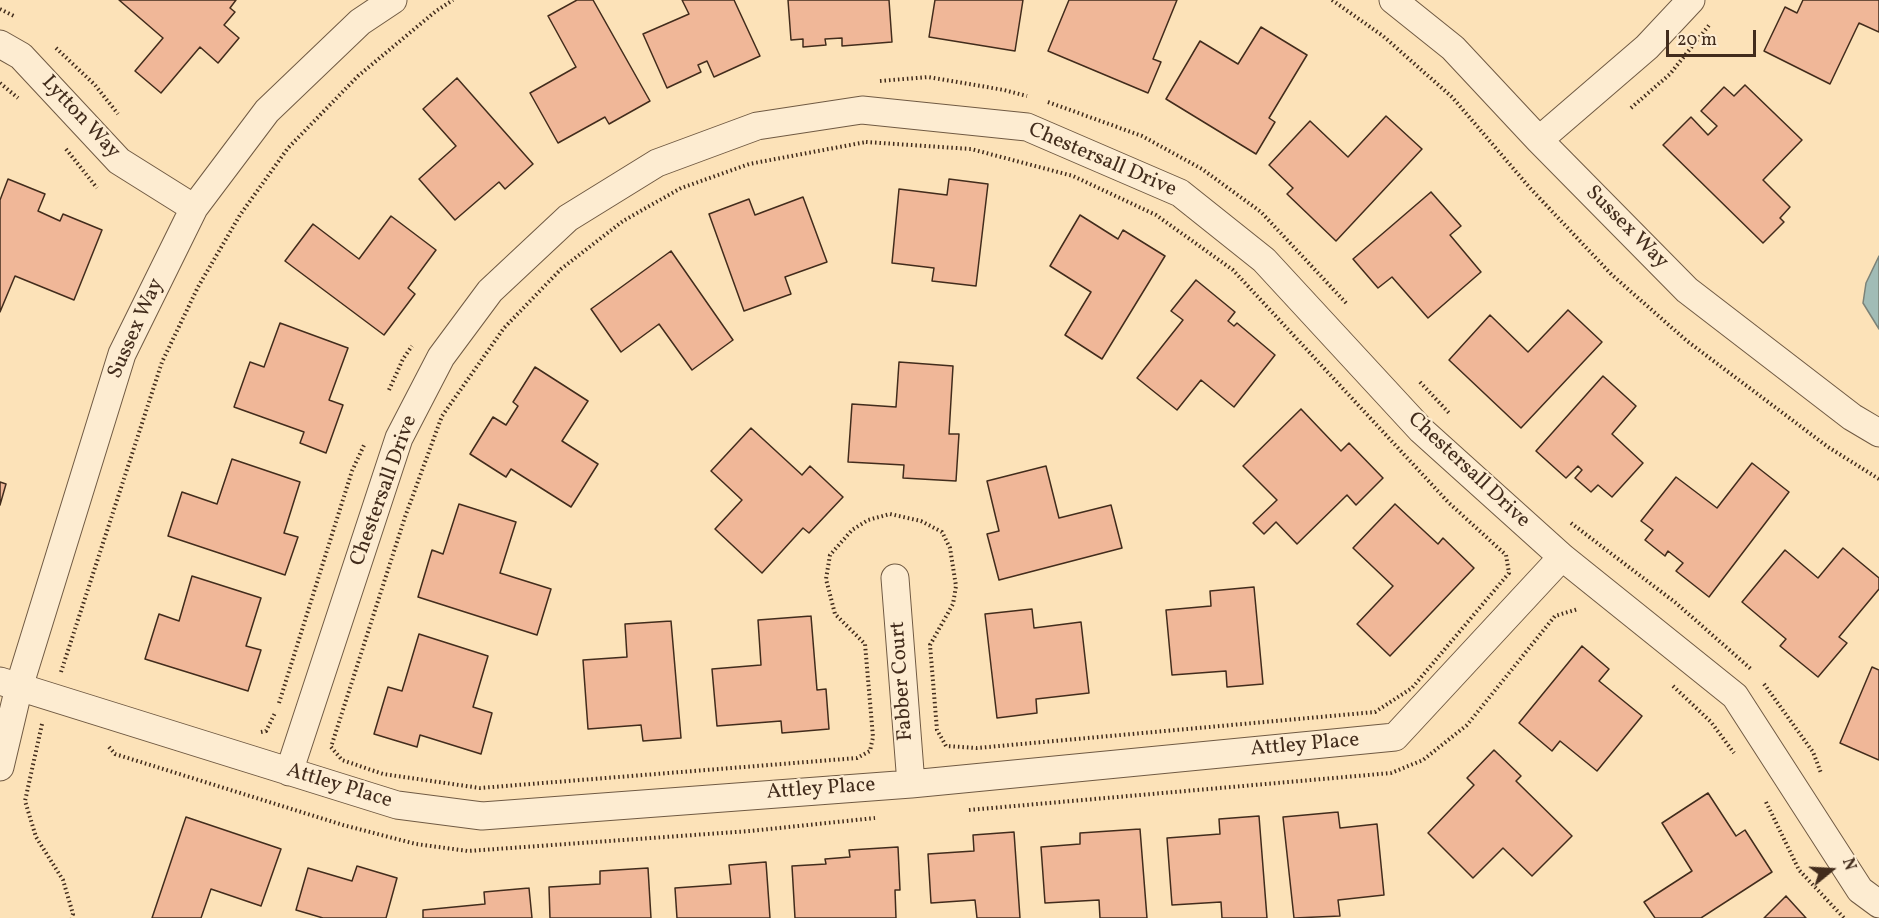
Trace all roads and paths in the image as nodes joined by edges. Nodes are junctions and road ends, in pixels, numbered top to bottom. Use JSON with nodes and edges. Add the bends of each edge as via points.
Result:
{"nodes":[{"id":1,"x":393,"y":0,"type":"edge"},
{"id":2,"x":453,"y":0,"type":"edge"},
{"id":3,"x":1332,"y":0,"type":"edge"},
{"id":4,"x":1393,"y":0,"type":"edge"},
{"id":5,"x":1691,"y":0,"type":"edge"},
{"id":6,"x":1714,"y":17,"type":"dead end"},
{"id":7,"x":0,"y":44,"type":"edge"},
{"id":8,"x":869,"y":82,"type":"dead end"},
{"id":9,"x":1631,"y":108,"type":"dead end"},
{"id":10,"x":1539,"y":140,"type":"junction"},
{"id":11,"x":194,"y":208,"type":"junction"},
{"id":12,"x":1354,"y":312,"type":"dead end"},
{"id":13,"x":415,"y":342,"type":"dead end"},
{"id":14,"x":1416,"y":378,"type":"dead end"},
{"id":15,"x":384,"y":399,"type":"dead end"},
{"id":16,"x":1454,"y":418,"type":"dead end"},
{"id":17,"x":1879,"y":433,"type":"edge"},
{"id":18,"x":366,"y":440,"type":"dead end"},
{"id":19,"x":1879,"y":479,"type":"edge"},
{"id":20,"x":1565,"y":518,"type":"dead end"},
{"id":21,"x":1562,"y":557,"type":"junction"},
{"id":22,"x":895,"y":578,"type":"dead end"},
{"id":23,"x":9,"y":684,"type":"edge"},
{"id":24,"x":51,"y":697,"type":"junction"},
{"id":25,"x":253,"y":733,"type":"dead end"},
{"id":26,"x":0,"y":767,"type":"edge"},
{"id":27,"x":289,"y":772,"type":"junction"},
{"id":28,"x":1824,"y":779,"type":"dead end"},
{"id":29,"x":910,"y":783,"type":"junction"},
{"id":30,"x":463,"y":786,"type":"joint"},
{"id":31,"x":1879,"y":904,"type":"edge"},
{"id":32,"x":71,"y":918,"type":"edge"}],
"edges":[{"from":1,"to":11,"type":"street","name":"Sussex Way","via":[[360,22],[267,111]]},
{"from":2,"to":24,"type":"path","via":[[358,76],[288,148],[240,215],[198,287],[162,362]]},
{"from":3,"to":19,"type":"path","via":[[1383,36],[1452,96],[1530,189],[1611,275],[1687,341],[1828,447]]},
{"from":4,"to":10,"type":"street","name":"Sussex Way","via":[[1453,48]]},
{"from":5,"to":10,"type":"street","via":[[1647,47]]},
{"from":6,"to":9,"type":"path","via":[[1670,75]]},
{"from":7,"to":11,"type":"street","name":"Lytton Way","via":[[21,56],[119,161]]},
{"from":8,"to":12,"type":"path","via":[[928,77],[1004,90],[1069,108],[1142,136],[1202,169],[1261,212]]},
{"from":10,"to":17,"type":"street","name":"Sussex Way","via":[[1687,291],[1852,417]]},
{"from":11,"to":23,"type":"street","name":"Sussex Way","via":[[122,354]]},
{"from":13,"to":15,"type":"path"},
{"from":14,"to":16,"type":"path"},
{"from":18,"to":25,"type":"path","via":[[352,471],[275,716],[266,732]]},
{"from":20,"to":28,"type":"path","via":[[1742,659],[1771,692],[1813,752]]},
{"from":21,"to":27,"type":"street","name":"Chestersall Drive","via":[[1421,430],[1264,260],[1180,193],[1027,127],[862,110],[757,126],[657,163],[567,218],[490,291],[441,357],[399,438]]},
{"from":21,"to":29,"type":"street","name":"Attley Place","via":[[1395,737]]},
{"from":21,"to":31,"type":"street","name":"Chestersall Drive","via":[[1735,696],[1860,890]]},
{"from":22,"to":29,"type":"street","name":"Fabber Court"},
{"from":23,"to":24,"type":"street","name":"Attley Place"},
{"from":23,"to":26,"type":"street","name":"Sussex Way"},
{"from":24,"to":27,"type":"street","name":"Attley Place"},
{"from":24,"to":32,"type":"path","via":[[25,801],[36,837],[63,880],[74,914]]},
{"from":27,"to":29,"type":"street","name":"Attley Place","via":[[397,805],[482,816]]},
{"from":30,"to":30,"type":"path","via":[[383,774],[342,760],[331,747],[442,416],[504,328],[561,269],[623,221],[681,188],[749,164],[866,142],[971,149],[1073,176],[1156,215],[1233,270],[1449,503],[1506,555],[1509,573],[1412,688],[1375,712],[977,748],[946,746],[937,730],[930,645],[953,604],[956,586],[950,548],[942,532],[921,521],[890,514],[868,519],[852,530],[830,555],[826,579],[836,614],[865,644],[873,737],[870,751],[857,758],[519,786]]}]}
